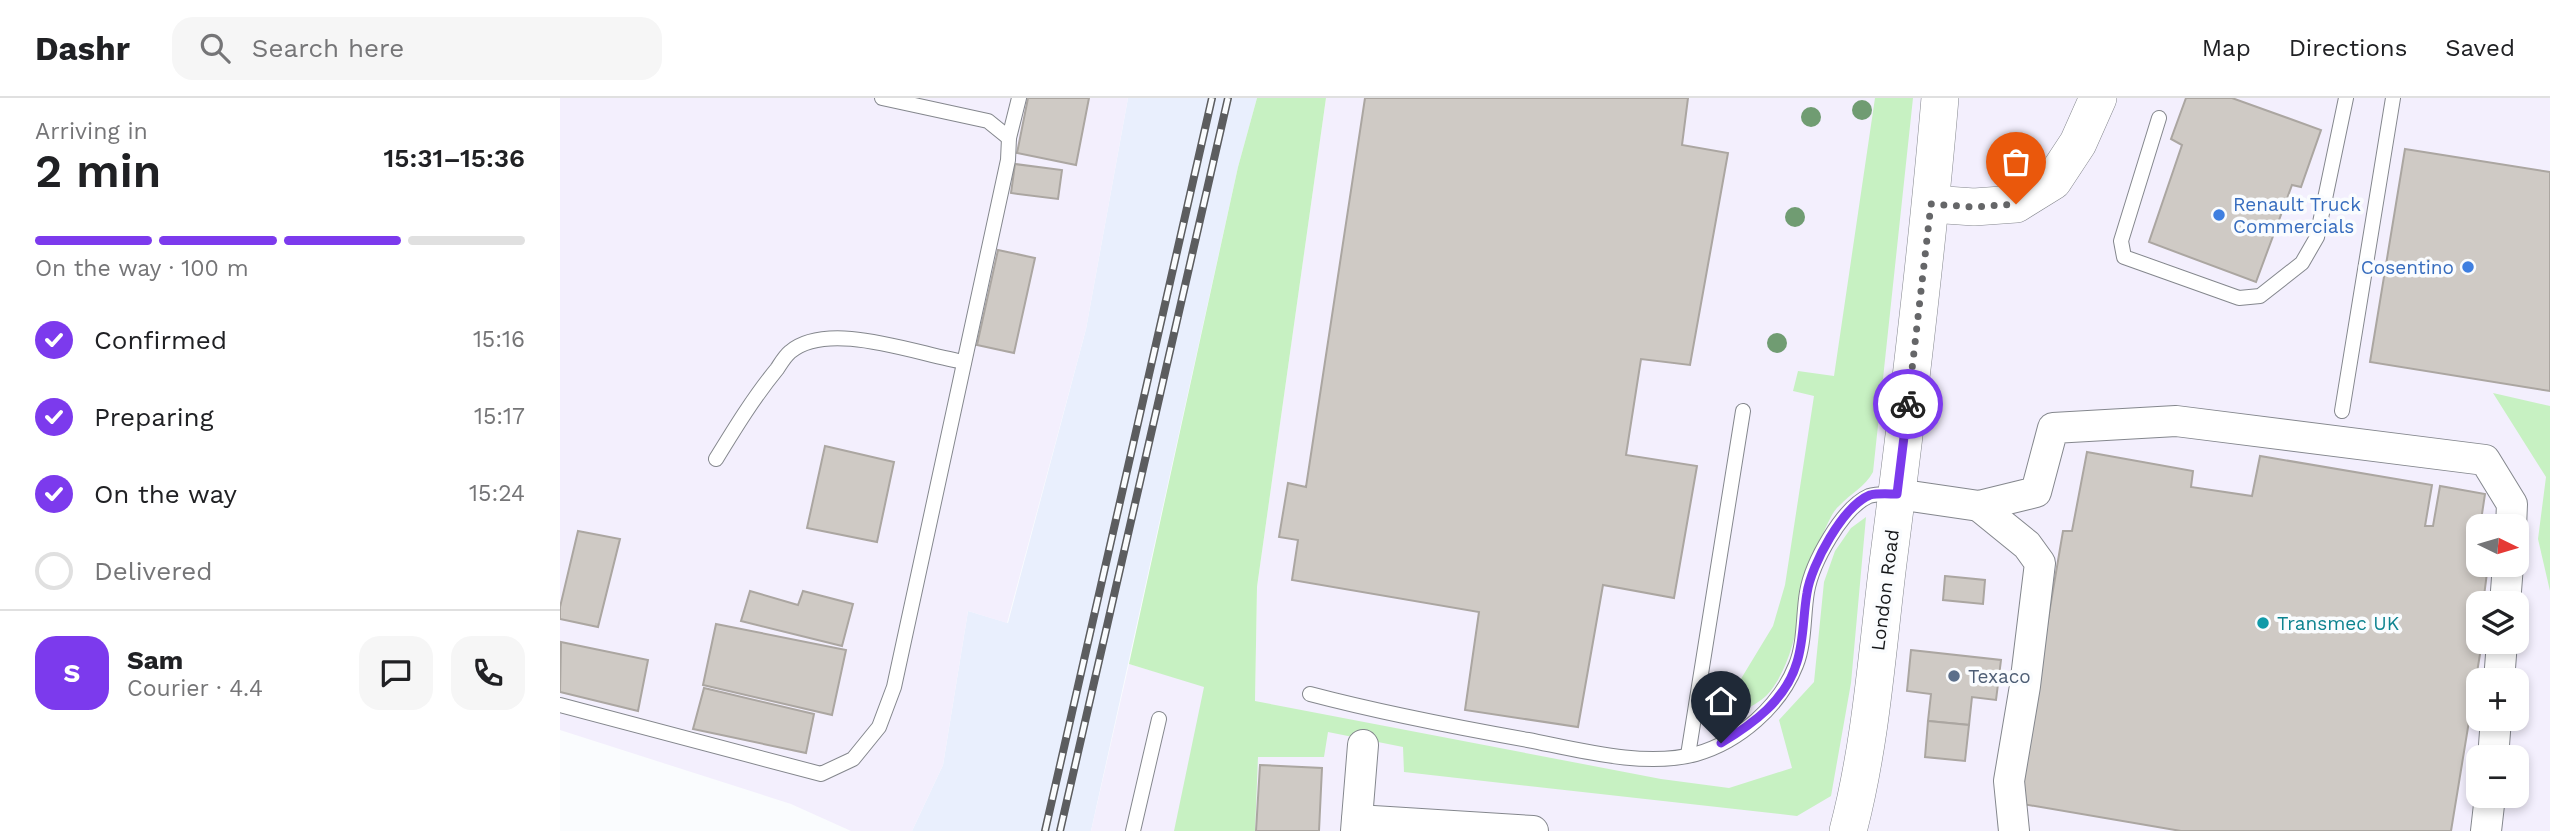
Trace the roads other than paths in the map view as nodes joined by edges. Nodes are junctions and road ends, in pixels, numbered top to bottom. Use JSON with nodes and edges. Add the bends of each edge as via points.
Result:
{"nodes":[{"id":1,"x":882,"y":98,"type":"edge"},
{"id":2,"x":1019,"y":98,"type":"edge"},
{"id":3,"x":1940,"y":98,"type":"edge"},
{"id":4,"x":2098,"y":98,"type":"edge"},
{"id":5,"x":2346,"y":98,"type":"edge"},
{"id":6,"x":2393,"y":98,"type":"edge"},
{"id":7,"x":2159,"y":118,"type":"dead end"},
{"id":8,"x":1009,"y":138,"type":"junction"},
{"id":9,"x":1931,"y":204,"type":"junction"},
{"id":10,"x":964,"y":362,"type":"junction"},
{"id":11,"x":1743,"y":411,"type":"dead end"},
{"id":12,"x":2342,"y":411,"type":"dead end"},
{"id":13,"x":716,"y":459,"type":"dead end"},
{"id":14,"x":1897,"y":494,"type":"junction"},
{"id":15,"x":1979,"y":506,"type":"junction"},
{"id":16,"x":2512,"y":514,"type":"edge"},
{"id":17,"x":1310,"y":694,"type":"dead end"},
{"id":18,"x":560,"y":705,"type":"edge"},
{"id":19,"x":1159,"y":719,"type":"dead end"},
{"id":20,"x":1363,"y":745,"type":"dead end"},
{"id":21,"x":1688,"y":755,"type":"junction"},
{"id":22,"x":2489,"y":808,"type":"edge"},
{"id":23,"x":1356,"y":825,"type":"edge"},
{"id":24,"x":1133,"y":831,"type":"edge"},
{"id":25,"x":1533,"y":831,"type":"edge"},
{"id":26,"x":1848,"y":831,"type":"edge"},
{"id":27,"x":2014,"y":831,"type":"edge"},
{"id":28,"x":2486,"y":831,"type":"edge"}],
"edges":[{"from":1,"to":8,"type":"lane","via":[[988,121]]},
{"from":2,"to":8,"type":"lane"},
{"from":3,"to":9,"type":"street","name":"London Road"},
{"from":4,"to":9,"type":"street","via":[[2078,143],[2053,181],[2016,204]]},
{"from":5,"to":7,"type":"lane","via":[[2317,237],[2301,263],[2260,296],[2239,298],[2124,257],[2121,242]]},
{"from":6,"to":12,"type":"lane"},
{"from":8,"to":10,"type":"lane"},
{"from":9,"to":14,"type":"street","name":"London Road"},
{"from":10,"to":13,"type":"lane","via":[[865,341],[814,340],[790,351]]},
{"from":10,"to":18,"type":"lane","via":[[894,687],[879,727],[853,759],[821,774]]},
{"from":11,"to":21,"type":"lane"},
{"from":14,"to":15,"type":"street"},
{"from":14,"to":21,"type":"lane","via":[[1871,495],[1853,507],[1819,558],[1807,590],[1797,664],[1781,694],[1754,723],[1721,743]]},
{"from":14,"to":26,"type":"street","name":"London Road","via":[[1864,757]]},
{"from":15,"to":16,"type":"street","via":[[2036,492],[2053,428],[2176,421],[2485,460],[2512,504]]},
{"from":15,"to":27,"type":"street","via":[[2027,545],[2040,563],[2009,781]]},
{"from":17,"to":21,"type":"lane","via":[[1380,713],[1609,755],[1660,759]]},
{"from":19,"to":24,"type":"lane"},
{"from":20,"to":23,"type":"street"},
{"from":22,"to":28,"type":"street"},
{"from":23,"to":25,"type":"street"}]}
